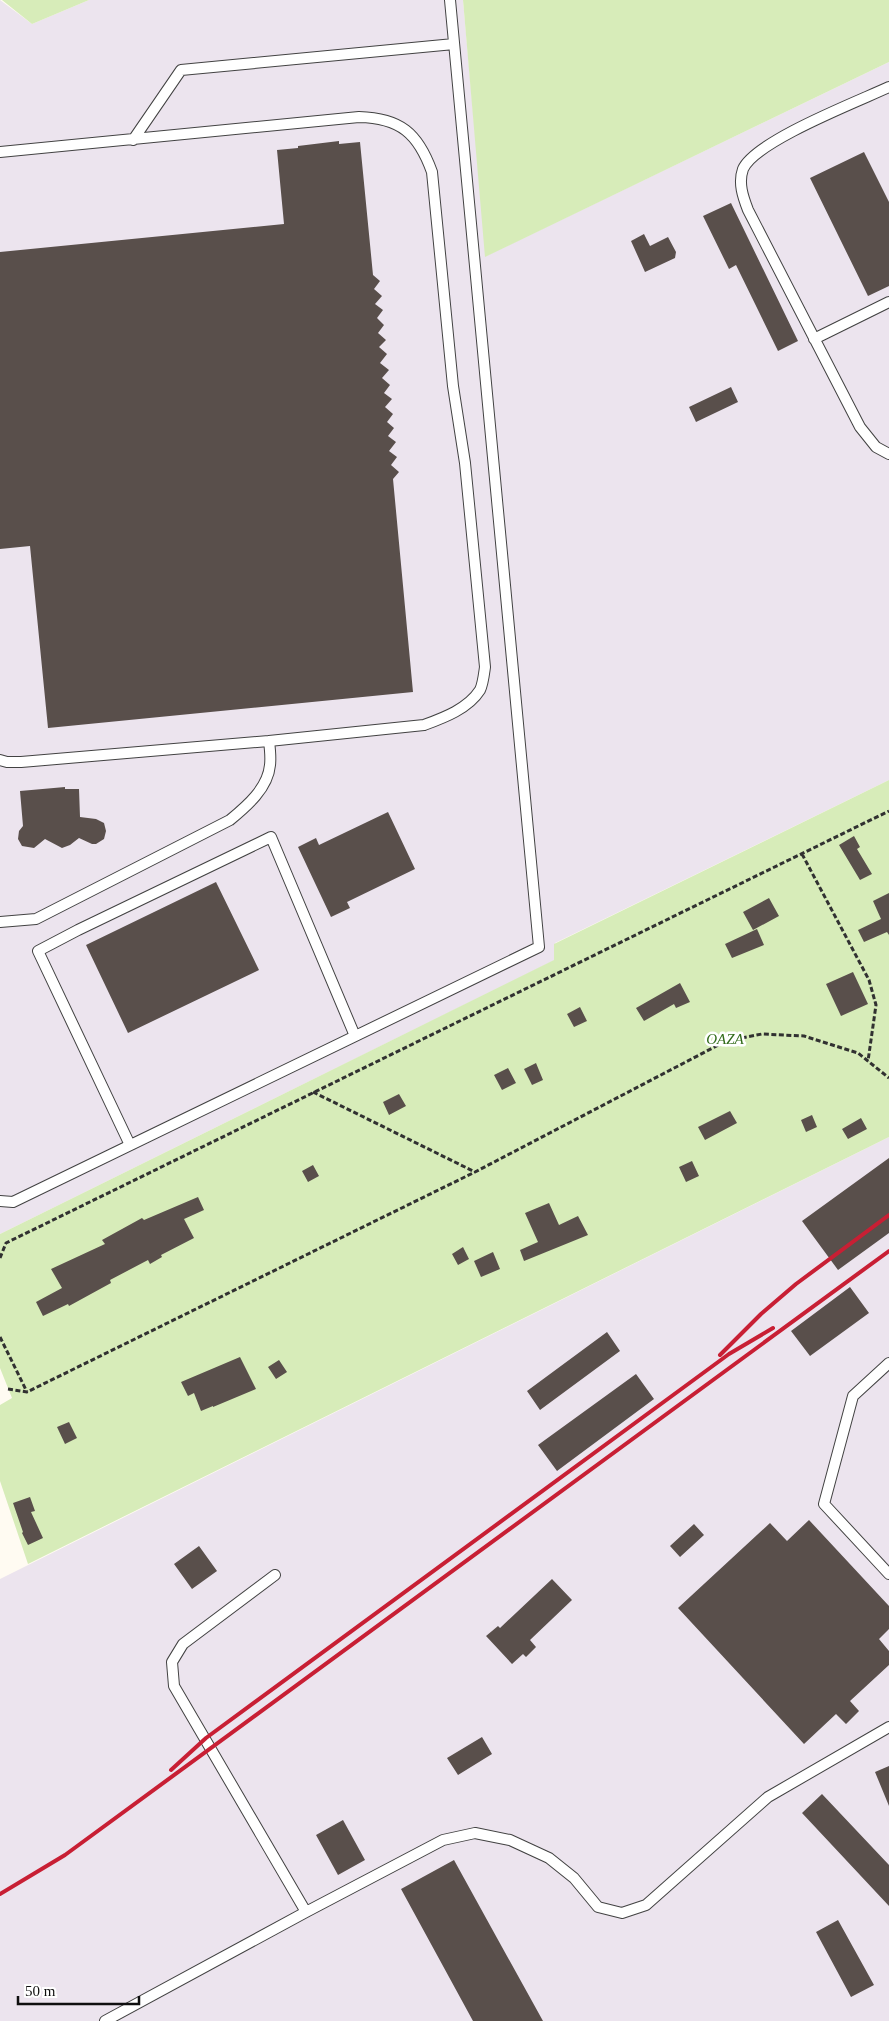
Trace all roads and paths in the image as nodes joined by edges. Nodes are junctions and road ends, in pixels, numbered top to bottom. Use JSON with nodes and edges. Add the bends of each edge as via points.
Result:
{"nodes":[{"id":1,"x":450,"y":0,"type":"edge"},
{"id":2,"x":454,"y":44,"type":"junction"},
{"id":3,"x":889,"y":87,"type":"edge"},
{"id":4,"x":133,"y":140,"type":"junction"},
{"id":5,"x":0,"y":152,"type":"edge"},
{"id":6,"x":889,"y":302,"type":"edge"},
{"id":7,"x":814,"y":339,"type":"junction"},
{"id":8,"x":889,"y":454,"type":"edge"},
{"id":9,"x":269,"y":741,"type":"junction"},
{"id":10,"x":0,"y":760,"type":"edge"},
{"id":11,"x":889,"y":811,"type":"edge"},
{"id":12,"x":802,"y":854,"type":"junction"},
{"id":13,"x":0,"y":922,"type":"edge"},
{"id":14,"x":355,"y":1036,"type":"junction"},
{"id":15,"x":868,"y":1062,"type":"junction"},
{"id":16,"x":889,"y":1078,"type":"edge"},
{"id":17,"x":313,"y":1092,"type":"junction"},
{"id":18,"x":130,"y":1145,"type":"junction"},
{"id":19,"x":475,"y":1172,"type":"junction"},
{"id":20,"x":0,"y":1201,"type":"edge"},
{"id":21,"x":0,"y":1258,"type":"edge"},
{"id":22,"x":0,"y":1337,"type":"edge"},
{"id":23,"x":889,"y":1363,"type":"edge"},
{"id":24,"x":8,"y":1389,"type":"dead end"},
{"id":25,"x":26,"y":1392,"type":"junction"},
{"id":26,"x":889,"y":1574,"type":"edge"},
{"id":27,"x":275,"y":1575,"type":"dead end"},
{"id":28,"x":889,"y":1727,"type":"edge"},
{"id":29,"x":306,"y":1912,"type":"junction"},
{"id":30,"x":105,"y":2021,"type":"edge"}],
"edges":[{"from":1,"to":2,"type":"lane"},
{"from":2,"to":4,"type":"lane","via":[[181,70]]},
{"from":2,"to":14,"type":"lane","via":[[539,947]]},
{"from":3,"to":7,"type":"lane","via":[[783,137],[753,156],[743,169],[740,186],[748,210]]},
{"from":4,"to":5,"type":"lane"},
{"from":4,"to":9,"type":"lane","via":[[349,118],[380,118],[400,126],[414,137],[425,151],[432,172],[483,639],[485,667],[480,689],[469,702],[424,725]]},
{"from":6,"to":7,"type":"lane"},
{"from":7,"to":8,"type":"lane","via":[[860,427],[876,447]]},
{"from":9,"to":10,"type":"lane","via":[[21,762]]},
{"from":9,"to":13,"type":"lane","via":[[270,766],[263,785],[250,804],[230,820],[36,919]]},
{"from":11,"to":12,"type":"path"},
{"from":12,"to":15,"type":"path","via":[[869,980],[876,1004]]},
{"from":12,"to":17,"type":"path"},
{"from":14,"to":18,"type":"lane"},
{"from":14,"to":18,"type":"lane","via":[[271,837],[86,925],[38,951]]},
{"from":15,"to":16,"type":"path"},
{"from":15,"to":19,"type":"path","via":[[858,1053],[804,1036],[762,1034],[726,1041]]},
{"from":17,"to":19,"type":"path"},
{"from":17,"to":21,"type":"path","via":[[6,1243]]},
{"from":18,"to":20,"type":"lane","via":[[13,1202]]},
{"from":19,"to":25,"type":"path"},
{"from":22,"to":25,"type":"path"},
{"from":23,"to":26,"type":"lane","via":[[853,1396],[824,1504]]},
{"from":24,"to":25,"type":"path"},
{"from":27,"to":29,"type":"lane","via":[[183,1644],[172,1662],[174,1686]]},
{"from":28,"to":29,"type":"lane","via":[[768,1797],[646,1905],[622,1913],[598,1907],[574,1878],[549,1858],[510,1840],[475,1833],[443,1840]]},
{"from":29,"to":30,"type":"lane"}]}
